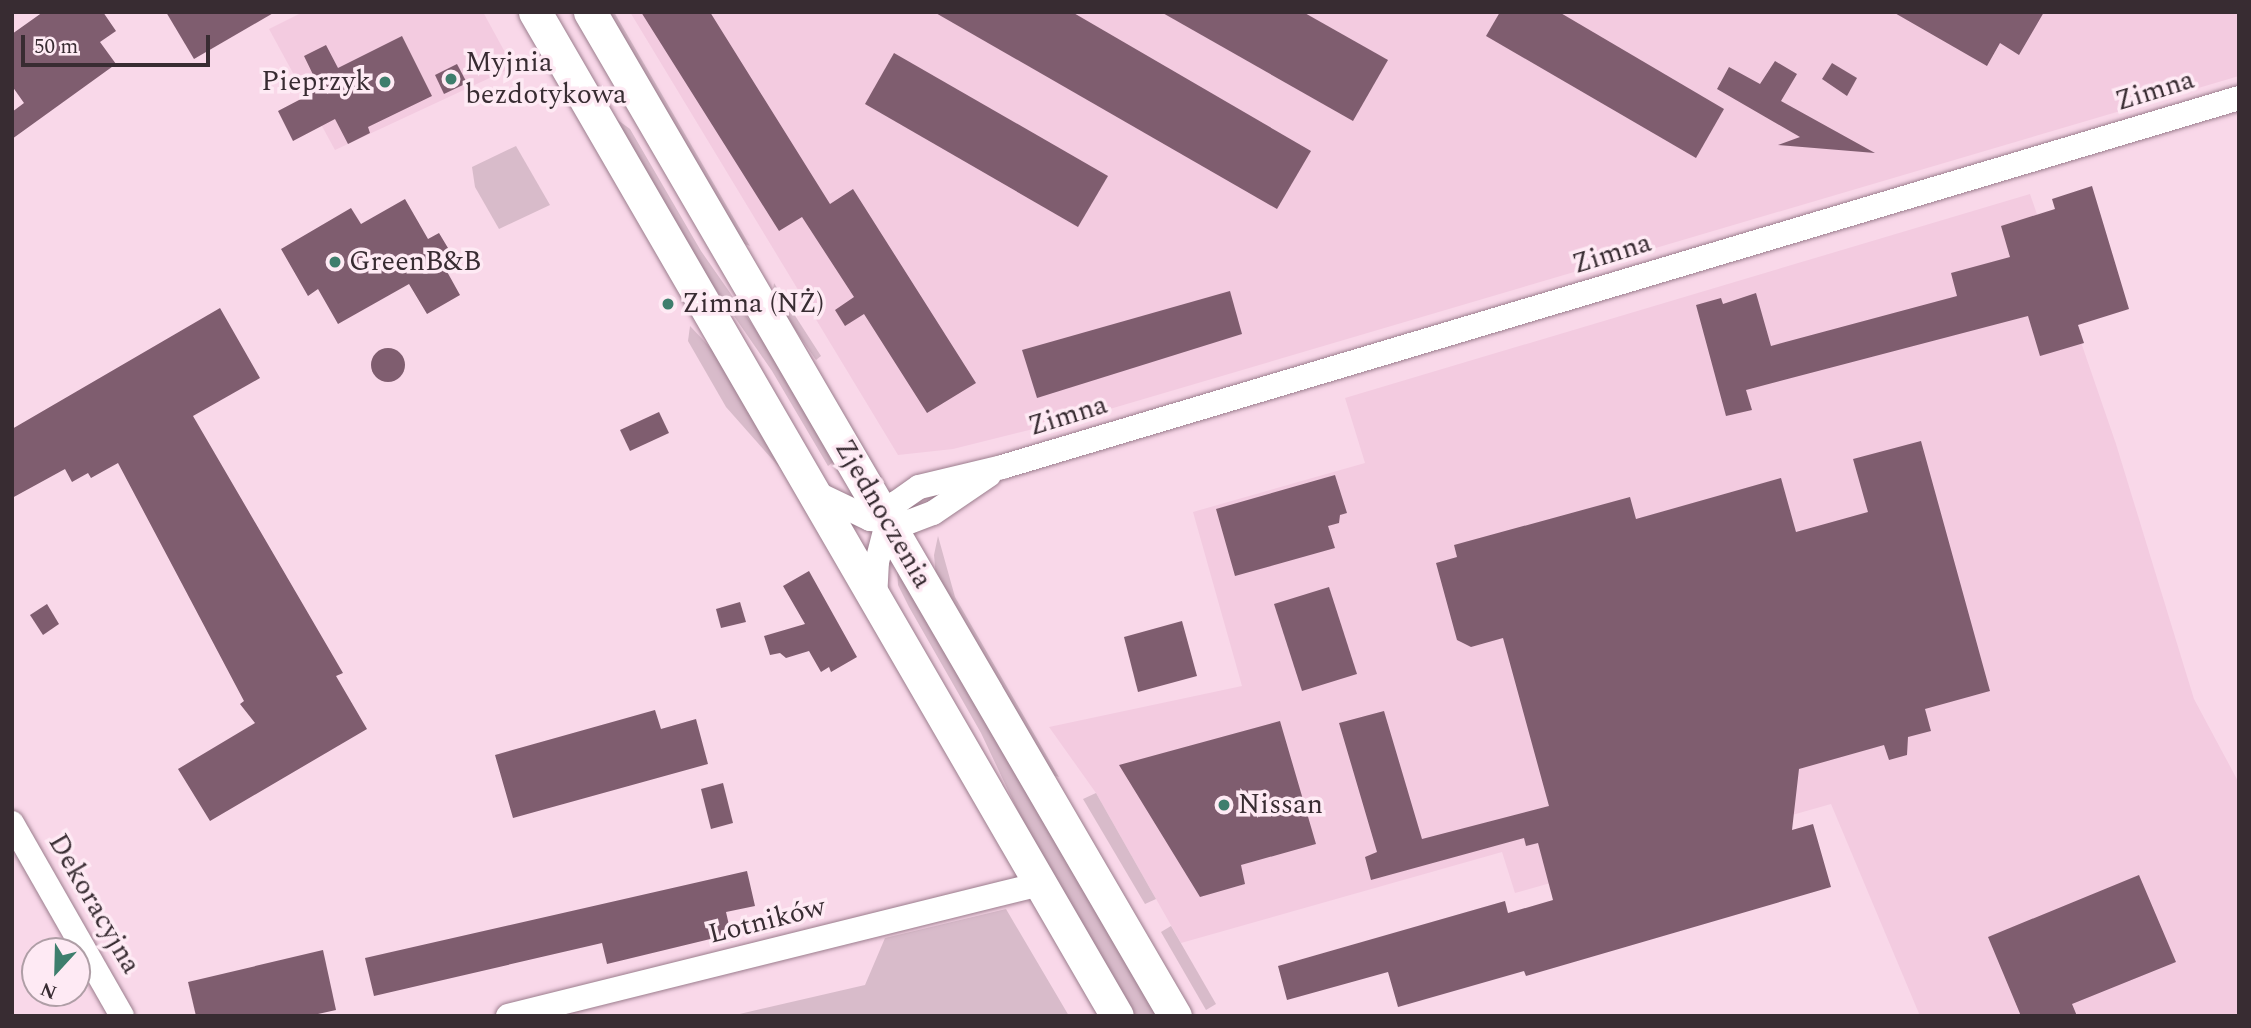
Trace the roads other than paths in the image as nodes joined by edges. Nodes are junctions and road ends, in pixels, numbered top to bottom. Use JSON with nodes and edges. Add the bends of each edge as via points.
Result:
{"nodes":[{"id":1,"x":535,"y":12,"type":"edge"},
{"id":2,"x":590,"y":12,"type":"edge"},
{"id":3,"x":2239,"y":97,"type":"edge"},
{"id":4,"x":814,"y":492,"type":"junction"},
{"id":5,"x":887,"y":523,"type":"junction"},
{"id":6,"x":875,"y":602,"type":"junction"},
{"id":7,"x":12,"y":823,"type":"edge"},
{"id":8,"x":1040,"y":884,"type":"junction"},
{"id":9,"x":122,"y":1016,"type":"edge"},
{"id":10,"x":508,"y":1016,"type":"edge"},
{"id":11,"x":1117,"y":1016,"type":"edge"},
{"id":12,"x":1175,"y":1016,"type":"edge"}],
"edges":[{"from":1,"to":4,"type":"main road","name":"Zjednoczenia"},
{"from":2,"to":5,"type":"main road","name":"Zjednoczenia"},
{"from":3,"to":5,"type":"street","name":"Zimna","via":[[1002,467],[919,487],[896,503]]},
{"from":4,"to":5,"type":"street","via":[[858,515]]},
{"from":4,"to":6,"type":"main road","name":"Zjednoczenia"},
{"from":5,"to":6,"type":"street","name":"Zimna","via":[[877,562]]},
{"from":5,"to":12,"type":"main road","name":"Zjednoczenia"},
{"from":6,"to":8,"type":"main road","name":"Zjednoczenia"},
{"from":7,"to":9,"type":"street","name":"Dekoracyjna"},
{"from":8,"to":10,"type":"street","name":"Lotników"},
{"from":8,"to":11,"type":"main road","name":"Zjednoczenia"}]}
